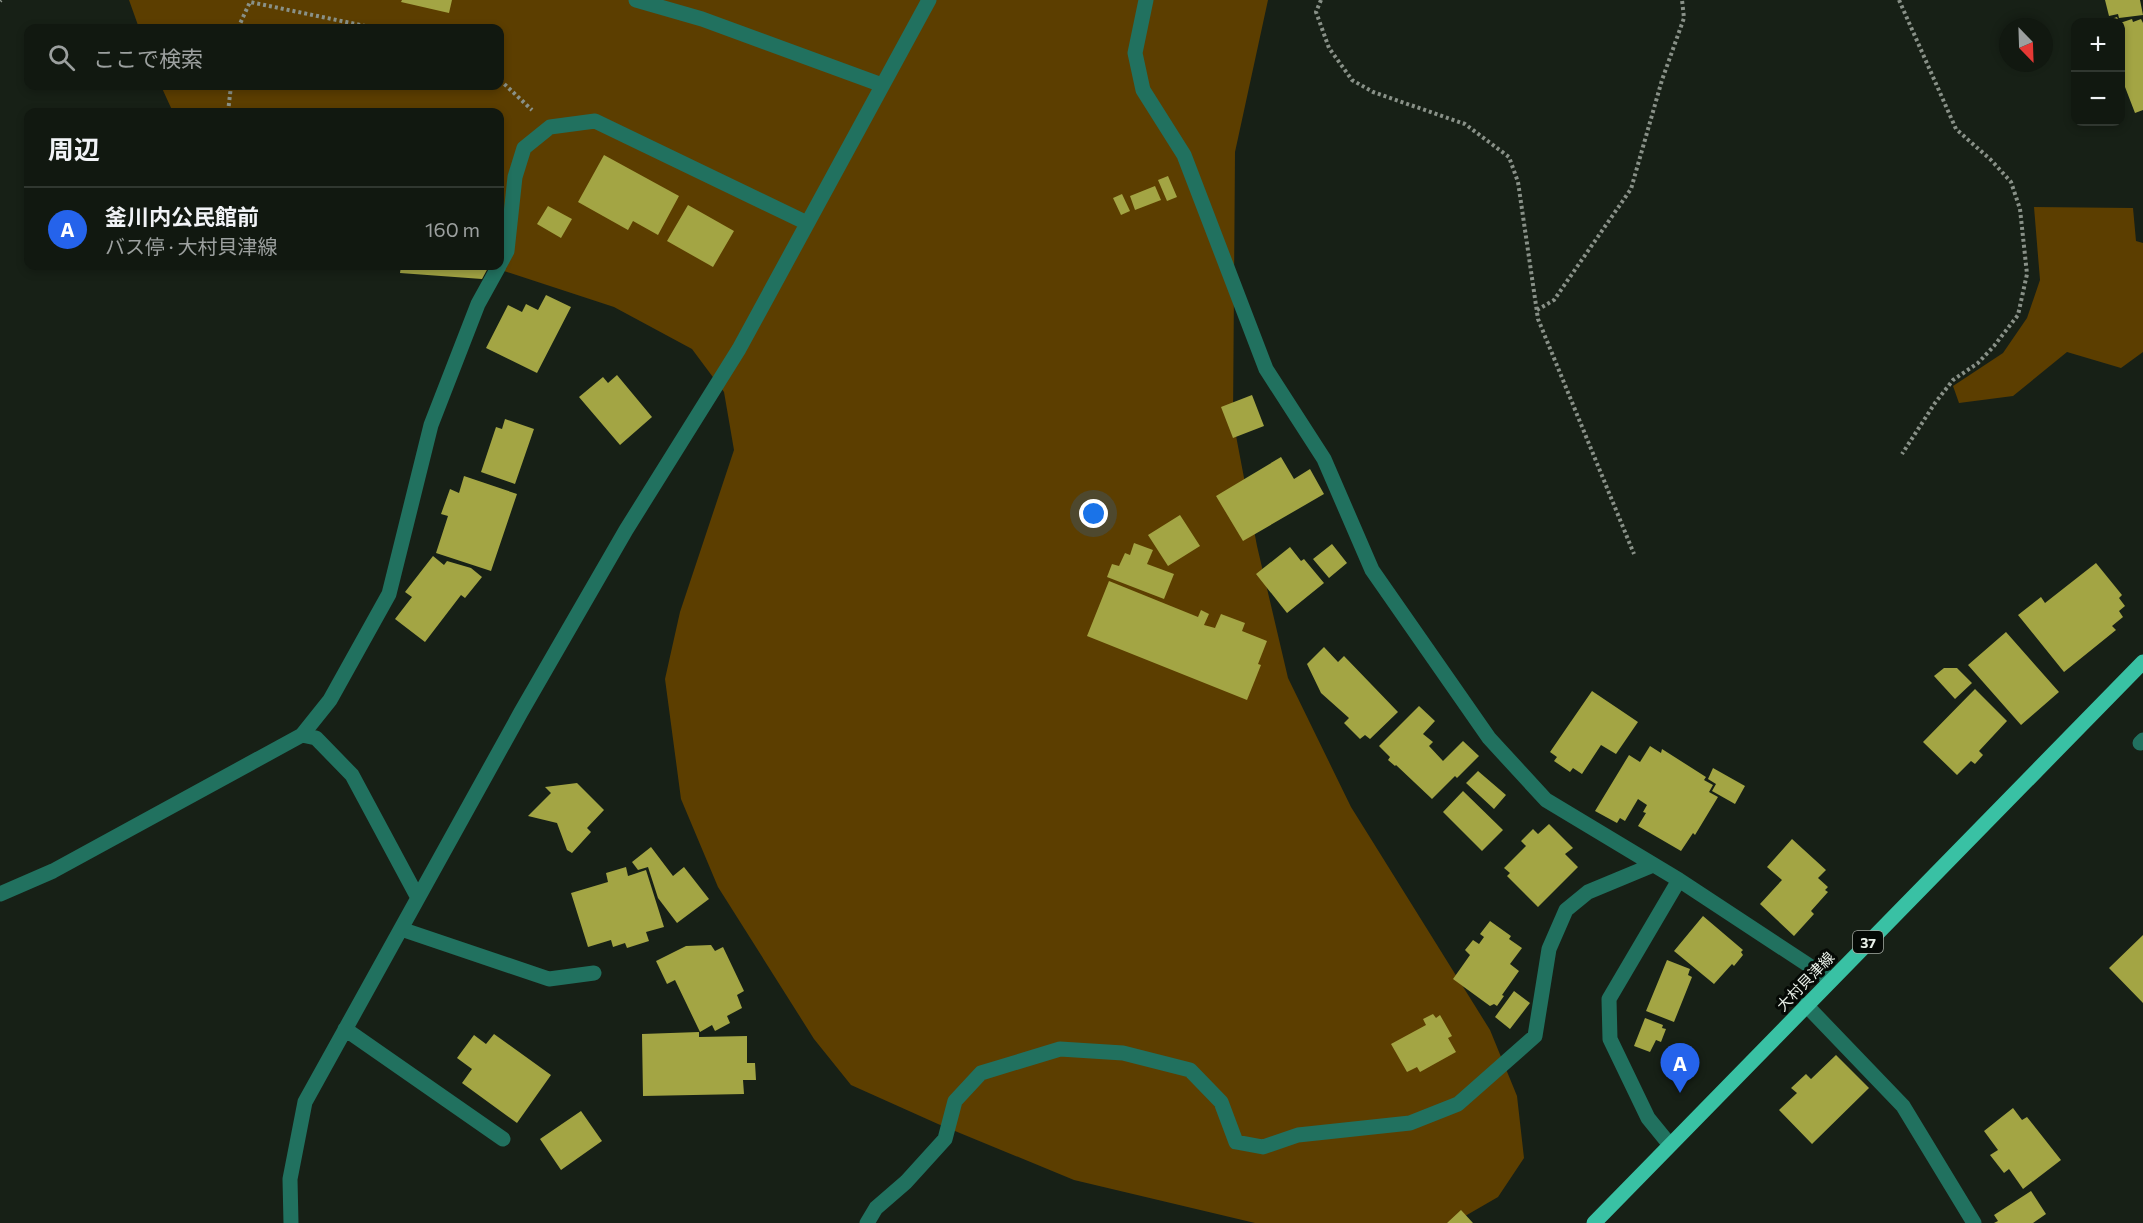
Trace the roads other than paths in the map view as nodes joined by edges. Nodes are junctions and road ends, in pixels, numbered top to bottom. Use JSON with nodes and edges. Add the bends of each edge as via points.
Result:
{"nodes":[{"id":1,"x":636,"y":0,"type":"edge"},
{"id":2,"x":929,"y":0,"type":"edge"},
{"id":3,"x":1146,"y":0,"type":"edge"},
{"id":4,"x":882,"y":85,"type":"junction"},
{"id":5,"x":807,"y":223,"type":"junction"},
{"id":6,"x":504,"y":256,"type":"edge"},
{"id":7,"x":496,"y":270,"type":"edge"},
{"id":8,"x":2143,"y":662,"type":"edge"},
{"id":9,"x":302,"y":735,"type":"junction"},
{"id":10,"x":1653,"y":865,"type":"junction"},
{"id":11,"x":1679,"y":880,"type":"junction"},
{"id":12,"x":0,"y":894,"type":"edge"},
{"id":13,"x":418,"y":898,"type":"junction"},
{"id":14,"x":401,"y":929,"type":"junction"},
{"id":15,"x":594,"y":973,"type":"dead end"},
{"id":16,"x":1831,"y":980,"type":"junction"},
{"id":17,"x":1806,"y":1005,"type":"junction"},
{"id":18,"x":345,"y":1029,"type":"junction"},
{"id":19,"x":503,"y":1139,"type":"dead end"},
{"id":20,"x":1670,"y":1145,"type":"junction"},
{"id":21,"x":291,"y":1223,"type":"edge"},
{"id":22,"x":867,"y":1223,"type":"edge"},
{"id":23,"x":1594,"y":1223,"type":"edge"},
{"id":24,"x":1974,"y":1223,"type":"edge"}],
"edges":[{"from":1,"to":4,"type":"street","via":[[702,19]]},
{"from":2,"to":4,"type":"street"},
{"from":3,"to":10,"type":"street","via":[[1135,53],[1143,90],[1184,155],[1266,369],[1324,459],[1372,570],[1489,738],[1546,800]]},
{"from":4,"to":5,"type":"street"},
{"from":5,"to":6,"type":"street","via":[[595,122],[550,127],[524,148],[515,177]]},
{"from":5,"to":13,"type":"street","via":[[739,349],[620,540]]},
{"from":7,"to":9,"type":"street","via":[[478,304],[431,425],[389,594],[330,700]]},
{"from":8,"to":16,"type":"main road","name":"大村貝津線","number":"37"},
{"from":9,"to":12,"type":"street","via":[[53,871]]},
{"from":9,"to":13,"type":"street","via":[[316,738],[352,775]]},
{"from":10,"to":11,"type":"street"},
{"from":10,"to":22,"type":"street","via":[[1588,892],[1566,910],[1549,949],[1535,1036],[1458,1104],[1410,1123],[1298,1135],[1263,1147],[1236,1142],[1221,1102],[1190,1070],[1124,1053],[1060,1049],[981,1073],[955,1101],[945,1139],[876,1208]]},
{"from":11,"to":16,"type":"street"},
{"from":11,"to":20,"type":"street","via":[[1609,999],[1610,1039],[1648,1118]]},
{"from":13,"to":14,"type":"street"},
{"from":14,"to":15,"type":"street","via":[[549,979]]},
{"from":14,"to":18,"type":"street"},
{"from":16,"to":17,"type":"main road","name":"大村貝津線","number":"37"},
{"from":17,"to":20,"type":"main road","name":"大村貝津線","number":"37"},
{"from":17,"to":24,"type":"street","via":[[1903,1106]]},
{"from":18,"to":19,"type":"street"},
{"from":18,"to":21,"type":"street","via":[[305,1102],[290,1179]]},
{"from":20,"to":23,"type":"main road","name":"大村貝津線","number":"37"}]}
